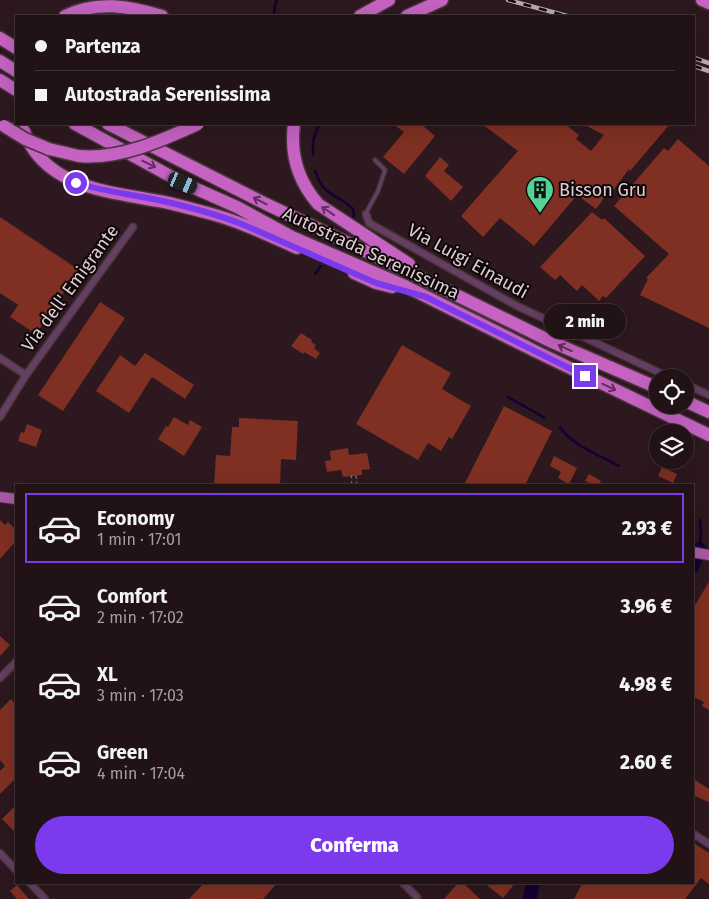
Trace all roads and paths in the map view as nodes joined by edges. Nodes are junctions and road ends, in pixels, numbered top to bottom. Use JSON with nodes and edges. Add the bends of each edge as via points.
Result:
{"nodes":[{"id":1,"x":442,"y":0,"type":"edge"},
{"id":2,"x":702,"y":0,"type":"edge"},
{"id":3,"x":387,"y":1,"type":"edge"},
{"id":4,"x":709,"y":3,"type":"edge"},
{"id":5,"x":413,"y":14,"type":"edge"},
{"id":6,"x":68,"y":15,"type":"edge"},
{"id":7,"x":158,"y":15,"type":"edge"},
{"id":8,"x":362,"y":15,"type":"edge"},
{"id":9,"x":0,"y":38,"type":"edge"},
{"id":10,"x":15,"y":47,"type":"edge"},
{"id":11,"x":0,"y":61,"type":"edge"},
{"id":12,"x":15,"y":70,"type":"edge"},
{"id":13,"x":0,"y":80,"type":"edge"},
{"id":14,"x":15,"y":89,"type":"edge"},
{"id":15,"x":2,"y":125,"type":"edge"},
{"id":16,"x":77,"y":125,"type":"edge"},
{"id":17,"x":110,"y":125,"type":"edge"},
{"id":18,"x":196,"y":125,"type":"edge"},
{"id":19,"x":294,"y":125,"type":"edge"},
{"id":20,"x":24,"y":131,"type":"dead end"},
{"id":21,"x":375,"y":160,"type":"dead end"},
{"id":22,"x":366,"y":214,"type":"joint"},
{"id":23,"x":132,"y":227,"type":"dead end"},
{"id":24,"x":441,"y":287,"type":"junction"},
{"id":25,"x":426,"y":297,"type":"junction"},
{"id":26,"x":0,"y":358,"type":"edge"},
{"id":27,"x":652,"y":369,"type":"edge"},
{"id":28,"x":26,"y":375,"type":"junction"},
{"id":29,"x":649,"y":384,"type":"edge"},
{"id":30,"x":694,"y":388,"type":"edge"},
{"id":31,"x":709,"y":395,"type":"edge"},
{"id":32,"x":694,"y":405,"type":"edge"},
{"id":33,"x":709,"y":412,"type":"edge"},
{"id":34,"x":0,"y":417,"type":"edge"},
{"id":35,"x":709,"y":435,"type":"edge"},
{"id":36,"x":694,"y":552,"type":"edge"},
{"id":37,"x":709,"y":555,"type":"edge"},
{"id":38,"x":15,"y":663,"type":"edge"},
{"id":39,"x":0,"y":678,"type":"edge"},
{"id":40,"x":694,"y":834,"type":"edge"},
{"id":41,"x":709,"y":844,"type":"edge"},
{"id":42,"x":0,"y":853,"type":"edge"},
{"id":43,"x":15,"y":869,"type":"edge"},
{"id":44,"x":31,"y":884,"type":"edge"},
{"id":45,"x":404,"y":884,"type":"edge"},
{"id":46,"x":45,"y":899,"type":"edge"},
{"id":47,"x":416,"y":899,"type":"edge"}],
"edges":[{"from":1,"to":5,"type":"highway"},
{"from":2,"to":4,"type":"highway"},
{"from":3,"to":8,"type":"highway"},
{"from":6,"to":7,"type":"highway","via":[[86,8],[113,6]]},
{"from":9,"to":10,"type":"highway"},
{"from":11,"to":12,"type":"highway"},
{"from":13,"to":14,"type":"highway"},
{"from":15,"to":18,"type":"highway","bridge":true,"via":[[49,149],[92,157],[121,153]]},
{"from":16,"to":25,"type":"highway","name":"Autostrada Serenissima","one_way":true,"via":[[292,237]]},
{"from":24,"to":17,"type":"highway","name":"Autostrada Serenissima","one_way":true},
{"from":24,"to":19,"type":"highway","one_way":true,"via":[[318,204],[305,188],[298,172],[292,144]]},
{"from":20,"to":25,"type":"highway","via":[[44,162],[76,183],[226,218],[376,283]]},
{"from":21,"to":22,"type":"lane","via":[[386,170]]},
{"from":22,"to":27,"type":"street","name":"Via Luigi Einaudi","via":[[369,223],[517,306]]},
{"from":23,"to":28,"type":"street","name":"Via dell' Emigrante"},
{"from":29,"to":24,"type":"highway","name":"Autostrada Serenissima","one_way":true,"via":[[552,342]]},
{"from":25,"to":35,"type":"highway","name":"Autostrada Serenissima","one_way":true},
{"from":26,"to":28,"type":"street"},
{"from":28,"to":34,"type":"street","name":"Via dell' Emigrante"},
{"from":30,"to":31,"type":"street"},
{"from":32,"to":33,"type":"highway"},
{"from":36,"to":37,"type":"main road"},
{"from":38,"to":39,"type":"street"},
{"from":40,"to":41,"type":"street"},
{"from":42,"to":43,"type":"street"},
{"from":44,"to":46,"type":"street"},
{"from":45,"to":47,"type":"street"}]}
